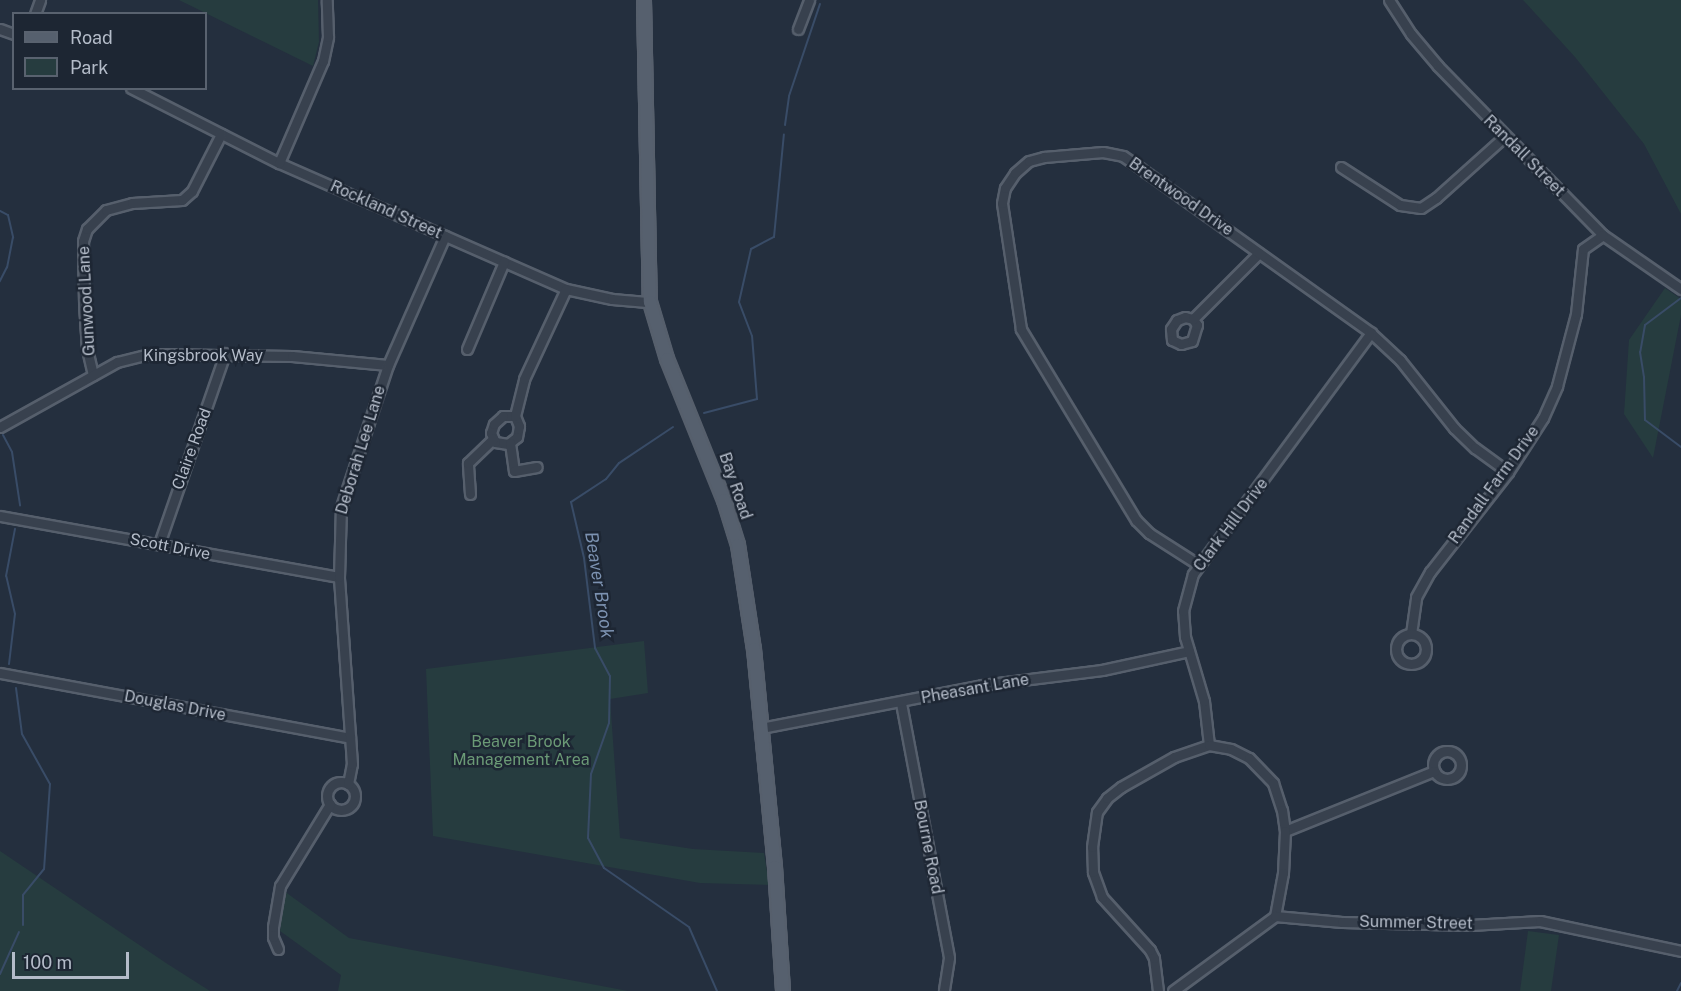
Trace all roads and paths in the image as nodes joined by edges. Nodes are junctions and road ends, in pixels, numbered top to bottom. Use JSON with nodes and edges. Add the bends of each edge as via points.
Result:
{"nodes":[{"id":1,"x":327,"y":0,"type":"edge"},
{"id":2,"x":644,"y":0,"type":"edge"},
{"id":3,"x":809,"y":0,"type":"edge"},
{"id":4,"x":1389,"y":0,"type":"edge"},
{"id":5,"x":798,"y":29,"type":"dead end"},
{"id":6,"x":134,"y":90,"type":"edge"},
{"id":7,"x":221,"y":134,"type":"junction"},
{"id":8,"x":1504,"y":137,"type":"junction"},
{"id":9,"x":279,"y":163,"type":"junction"},
{"id":10,"x":1341,"y":167,"type":"dead end"},
{"id":11,"x":1603,"y":235,"type":"junction"},
{"id":12,"x":445,"y":236,"type":"junction"},
{"id":13,"x":1259,"y":253,"type":"junction"},
{"id":14,"x":504,"y":262,"type":"junction"},
{"id":15,"x":566,"y":289,"type":"junction"},
{"id":16,"x":1681,"y":289,"type":"edge"},
{"id":17,"x":650,"y":302,"type":"junction"},
{"id":18,"x":1193,"y":319,"type":"dead end"},
{"id":19,"x":1371,"y":333,"type":"junction"},
{"id":20,"x":467,"y":349,"type":"dead end"},
{"id":21,"x":225,"y":353,"type":"junction"},
{"id":22,"x":388,"y":365,"type":"junction"},
{"id":23,"x":93,"y":375,"type":"junction"},
{"id":24,"x":515,"y":416,"type":"junction"},
{"id":25,"x":0,"y":427,"type":"edge"},
{"id":26,"x":493,"y":440,"type":"junction"},
{"id":27,"x":510,"y":443,"type":"junction"},
{"id":28,"x":537,"y":467,"type":"dead end"},
{"id":29,"x":1508,"y":472,"type":"junction"},
{"id":30,"x":470,"y":494,"type":"dead end"},
{"id":31,"x":0,"y":516,"type":"edge"},
{"id":32,"x":159,"y":544,"type":"junction"},
{"id":33,"x":1199,"y":565,"type":"junction"},
{"id":34,"x":339,"y":577,"type":"junction"},
{"id":35,"x":1411,"y":634,"type":"dead end"},
{"id":36,"x":1189,"y":651,"type":"junction"},
{"id":37,"x":0,"y":673,"type":"edge"},
{"id":38,"x":901,"y":703,"type":"junction"},
{"id":39,"x":761,"y":728,"type":"junction"},
{"id":40,"x":350,"y":738,"type":"junction"},
{"id":41,"x":1209,"y":745,"type":"junction"},
{"id":42,"x":1434,"y":771,"type":"dead end"},
{"id":43,"x":348,"y":784,"type":"junction"},
{"id":44,"x":330,"y":804,"type":"junction"},
{"id":45,"x":1285,"y":831,"type":"junction"},
{"id":46,"x":1275,"y":916,"type":"junction"},
{"id":47,"x":278,"y":949,"type":"dead end"},
{"id":48,"x":1681,"y":951,"type":"edge"},
{"id":49,"x":783,"y":991,"type":"edge"},
{"id":50,"x":944,"y":991,"type":"edge"},
{"id":51,"x":1158,"y":991,"type":"edge"},
{"id":52,"x":1173,"y":991,"type":"edge"}],
"edges":[{"from":1,"to":9,"type":"street","via":[[328,37],[323,61]]},
{"from":2,"to":17,"type":"main road","name":"Bay Road"},
{"from":3,"to":5,"type":"street"},
{"from":4,"to":8,"type":"street","name":"Randall Street","via":[[1411,34]]},
{"from":6,"to":7,"type":"street","name":"Rockland Street"},
{"from":7,"to":9,"type":"street","name":"Rockland Street"},
{"from":7,"to":23,"type":"street","name":"Gunwood Lane","via":[[192,191],[182,200],[132,203],[106,210],[87,229],[83,241],[83,292]]},
{"from":8,"to":10,"type":"street","via":[[1421,208],[1400,205]]},
{"from":8,"to":11,"type":"street","name":"Randall Street"},
{"from":9,"to":12,"type":"street","name":"Rockland Street"},
{"from":11,"to":16,"type":"street","name":"Randall Street"},
{"from":11,"to":29,"type":"street","name":"Randall Farm Drive","via":[[1583,249],[1576,314],[1557,386],[1544,417]]},
{"from":12,"to":14,"type":"street","name":"Rockland Street"},
{"from":12,"to":22,"type":"street","name":"Deborah Lee Lane"},
{"from":13,"to":18,"type":"street"},
{"from":13,"to":19,"type":"street","name":"Brentwood Drive"},
{"from":13,"to":33,"type":"street","name":"Brentwood Drive","via":[[1123,156],[1103,153],[1029,161],[1005,188],[1004,222],[1021,328],[1136,519]]},
{"from":14,"to":15,"type":"street","name":"Rockland Street"},
{"from":14,"to":20,"type":"street"},
{"from":15,"to":17,"type":"street","name":"Rockland Street"},
{"from":15,"to":24,"type":"street","via":[[524,379]]},
{"from":17,"to":39,"type":"main road","name":"Bay Road","via":[[667,359],[738,545]]},
{"from":19,"to":29,"type":"street","name":"Brentwood Drive","via":[[1400,360],[1454,428]]},
{"from":19,"to":33,"type":"street","name":"Clark Hill Drive"},
{"from":21,"to":22,"type":"street","name":"Kingsbrook Way"},
{"from":21,"to":23,"type":"street","name":"Kingsbrook Way","via":[[140,355]]},
{"from":21,"to":32,"type":"street","name":"Claire Road"},
{"from":22,"to":34,"type":"street","name":"Deborah Lee Lane","via":[[341,507]]},
{"from":23,"to":25,"type":"street","name":"Kingsbrook Way"},
{"from":24,"to":26,"type":"street","via":[[503,416],[496,421],[491,430]]},
{"from":24,"to":27,"type":"street","via":[[519,430]]},
{"from":26,"to":27,"type":"street"},
{"from":26,"to":30,"type":"street","via":[[468,463]]},
{"from":27,"to":28,"type":"street","via":[[514,471]]},
{"from":29,"to":35,"type":"street","name":"Randall Farm Drive","via":[[1430,572],[1416,597]]},
{"from":31,"to":32,"type":"street","name":"Scott Drive"},
{"from":32,"to":34,"type":"street","name":"Scott Drive"},
{"from":33,"to":36,"type":"street","name":"Clark Hill Drive","via":[[1183,611]]},
{"from":34,"to":40,"type":"street","name":"Deborah Lee Lane"},
{"from":36,"to":38,"type":"street","name":"Pheasant Lane","via":[[1102,670],[981,685]]},
{"from":36,"to":41,"type":"street","name":"Clark Hill Drive","via":[[1204,700]]},
{"from":37,"to":40,"type":"street","name":"Douglas Drive"},
{"from":38,"to":39,"type":"street","name":"Pheasant Lane"},
{"from":38,"to":50,"type":"street","name":"Bourne Road","via":[[949,958]]},
{"from":39,"to":49,"type":"main road","name":"Bay Road"},
{"from":40,"to":43,"type":"street","name":"Deborah Lee Lane","via":[[352,764]]},
{"from":41,"to":45,"type":"street","via":[[1231,749],[1262,769],[1273,783]]},
{"from":41,"to":51,"type":"street","via":[[1174,757],[1121,788],[1101,805],[1094,820],[1091,856],[1097,888],[1150,950]]},
{"from":42,"to":45,"type":"street"},
{"from":43,"to":44,"type":"street","via":[[339,782],[331,786],[327,794]]},
{"from":43,"to":44,"type":"street","name":"Deborah Lee Lane","via":[[355,794],[352,804],[339,810]]},
{"from":44,"to":47,"type":"street","via":[[280,886],[273,927]]},
{"from":45,"to":46,"type":"street"},
{"from":46,"to":48,"type":"street","name":"Summer Street","via":[[1470,925],[1540,921]]},
{"from":46,"to":52,"type":"street"}]}
